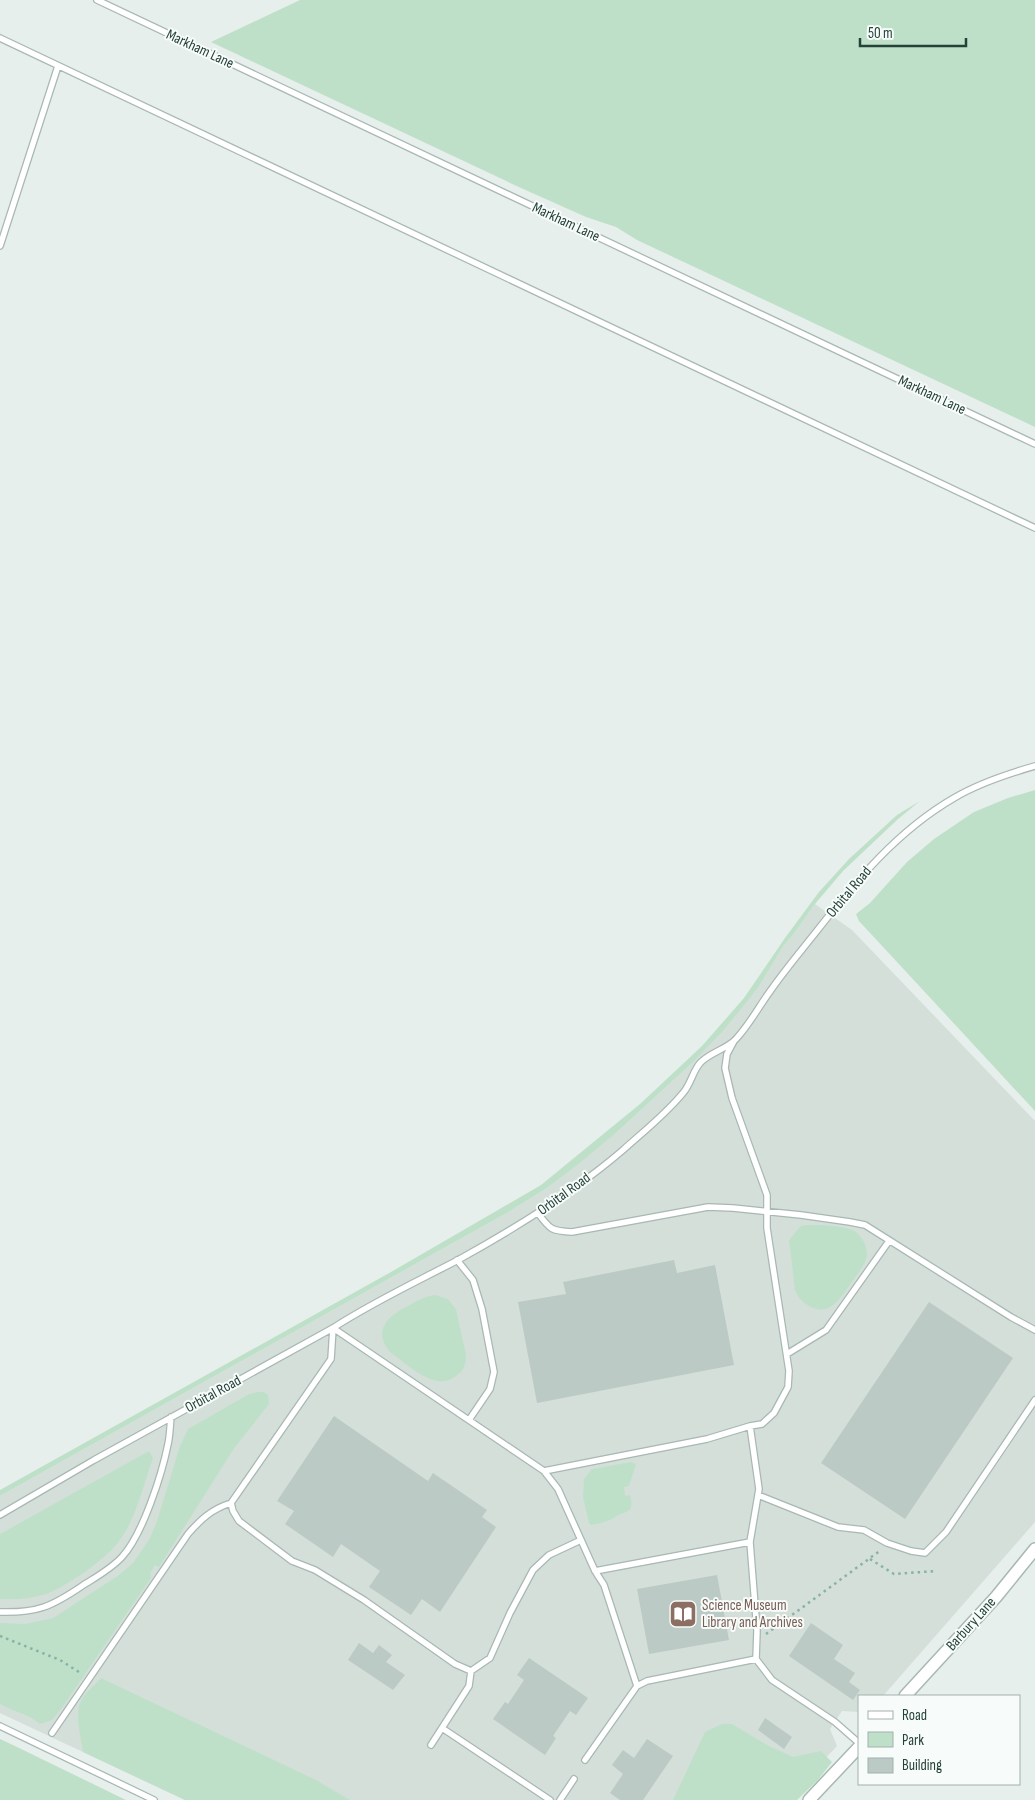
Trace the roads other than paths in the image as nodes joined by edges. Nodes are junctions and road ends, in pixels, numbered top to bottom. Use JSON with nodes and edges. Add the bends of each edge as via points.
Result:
{"nodes":[{"id":1,"x":97,"y":0,"type":"edge"},
{"id":2,"x":0,"y":38,"type":"edge"},
{"id":3,"x":58,"y":66,"type":"junction"},
{"id":4,"x":0,"y":246,"type":"edge"},
{"id":5,"x":1035,"y":444,"type":"edge"},
{"id":6,"x":1035,"y":528,"type":"edge"},
{"id":7,"x":1035,"y":766,"type":"edge"},
{"id":8,"x":734,"y":1041,"type":"junction"},
{"id":9,"x":766,"y":1211,"type":"junction"},
{"id":10,"x":538,"y":1213,"type":"junction"},
{"id":11,"x":889,"y":1241,"type":"junction"},
{"id":12,"x":457,"y":1260,"type":"junction"},
{"id":13,"x":333,"y":1328,"type":"junction"},
{"id":14,"x":1035,"y":1330,"type":"edge"},
{"id":15,"x":787,"y":1354,"type":"junction"},
{"id":16,"x":1035,"y":1400,"type":"edge"},
{"id":17,"x":171,"y":1417,"type":"junction"},
{"id":18,"x":469,"y":1420,"type":"junction"},
{"id":19,"x":750,"y":1426,"type":"junction"},
{"id":20,"x":544,"y":1471,"type":"junction"},
{"id":21,"x":758,"y":1495,"type":"junction"},
{"id":22,"x":231,"y":1503,"type":"junction"},
{"id":23,"x":0,"y":1515,"type":"edge"},
{"id":24,"x":581,"y":1540,"type":"junction"},
{"id":25,"x":750,"y":1542,"type":"junction"},
{"id":26,"x":1035,"y":1549,"type":"edge"},
{"id":27,"x":595,"y":1571,"type":"junction"},
{"id":28,"x":0,"y":1612,"type":"edge"},
{"id":29,"x":756,"y":1659,"type":"junction"},
{"id":30,"x":471,"y":1671,"type":"junction"},
{"id":31,"x":637,"y":1686,"type":"junction"},
{"id":32,"x":906,"y":1695,"type":"edge"},
{"id":33,"x":0,"y":1726,"type":"edge"},
{"id":34,"x":442,"y":1728,"type":"junction"},
{"id":35,"x":52,"y":1733,"type":"dead end"},
{"id":36,"x":858,"y":1741,"type":"edge"},
{"id":37,"x":431,"y":1746,"type":"dead end"},
{"id":38,"x":858,"y":1747,"type":"edge"},
{"id":39,"x":585,"y":1760,"type":"dead end"},
{"id":40,"x":574,"y":1779,"type":"dead end"},
{"id":41,"x":154,"y":1800,"type":"edge"},
{"id":42,"x":550,"y":1800,"type":"edge"},
{"id":43,"x":560,"y":1800,"type":"edge"},
{"id":44,"x":809,"y":1800,"type":"edge"}],
"edges":[{"from":1,"to":5,"type":"lane","name":"Markham Lane"},
{"from":2,"to":3,"type":"lane"},
{"from":3,"to":4,"type":"lane"},
{"from":3,"to":6,"type":"lane"},
{"from":7,"to":8,"type":"lane","name":"Orbital Road","via":[[990,780],[955,797],[928,814],[883,853],[770,990]]},
{"from":8,"to":9,"type":"lane","via":[[727,1054],[725,1068],[732,1098],[767,1195]]},
{"from":8,"to":10,"type":"lane","name":"Orbital Road","via":[[702,1060],[689,1087],[676,1102],[620,1152]]},
{"from":9,"to":10,"type":"lane","via":[[708,1207],[572,1232],[554,1231]]},
{"from":9,"to":11,"type":"lane","via":[[865,1226]]},
{"from":9,"to":15,"type":"lane"},
{"from":10,"to":12,"type":"lane","name":"Orbital Road"},
{"from":11,"to":14,"type":"lane"},
{"from":11,"to":15,"type":"lane","via":[[826,1330]]},
{"from":12,"to":13,"type":"lane","name":"Orbital Road","via":[[365,1307]]},
{"from":12,"to":18,"type":"lane","via":[[472,1280],[482,1309],[494,1372],[490,1389]]},
{"from":13,"to":17,"type":"lane","name":"Orbital Road"},
{"from":13,"to":18,"type":"lane"},
{"from":13,"to":22,"type":"lane","via":[[331,1359]]},
{"from":15,"to":19,"type":"lane","via":[[788,1387],[774,1413],[762,1424]]},
{"from":16,"to":21,"type":"lane","via":[[946,1532],[925,1553],[887,1543],[864,1530],[838,1527]]},
{"from":17,"to":23,"type":"lane","name":"Orbital Road"},
{"from":17,"to":28,"type":"lane","via":[[165,1460],[147,1512],[124,1556],[59,1602],[39,1610]]},
{"from":18,"to":20,"type":"lane"},
{"from":19,"to":20,"type":"lane","via":[[707,1439]]},
{"from":19,"to":21,"type":"lane","via":[[760,1489]]},
{"from":20,"to":24,"type":"lane","via":[[558,1489]]},
{"from":21,"to":25,"type":"lane"},
{"from":22,"to":30,"type":"lane","via":[[239,1521],[292,1561],[356,1595],[455,1664]]},
{"from":22,"to":35,"type":"lane","via":[[202,1517],[188,1534]]},
{"from":24,"to":27,"type":"lane"},
{"from":24,"to":30,"type":"lane","via":[[549,1554],[533,1570],[490,1658]]},
{"from":25,"to":27,"type":"lane"},
{"from":25,"to":29,"type":"lane"},
{"from":26,"to":32,"type":"street","name":"Barbury Lane","via":[[996,1597]]},
{"from":27,"to":31,"type":"lane","via":[[604,1586]]},
{"from":29,"to":31,"type":"lane","via":[[647,1681]]},
{"from":29,"to":36,"type":"lane","via":[[772,1680]]},
{"from":30,"to":34,"type":"lane","via":[[469,1686]]},
{"from":31,"to":39,"type":"lane"},
{"from":33,"to":41,"type":"lane"},
{"from":34,"to":37,"type":"lane"},
{"from":34,"to":42,"type":"lane"},
{"from":38,"to":44,"type":"street"},
{"from":40,"to":43,"type":"lane"}]}
